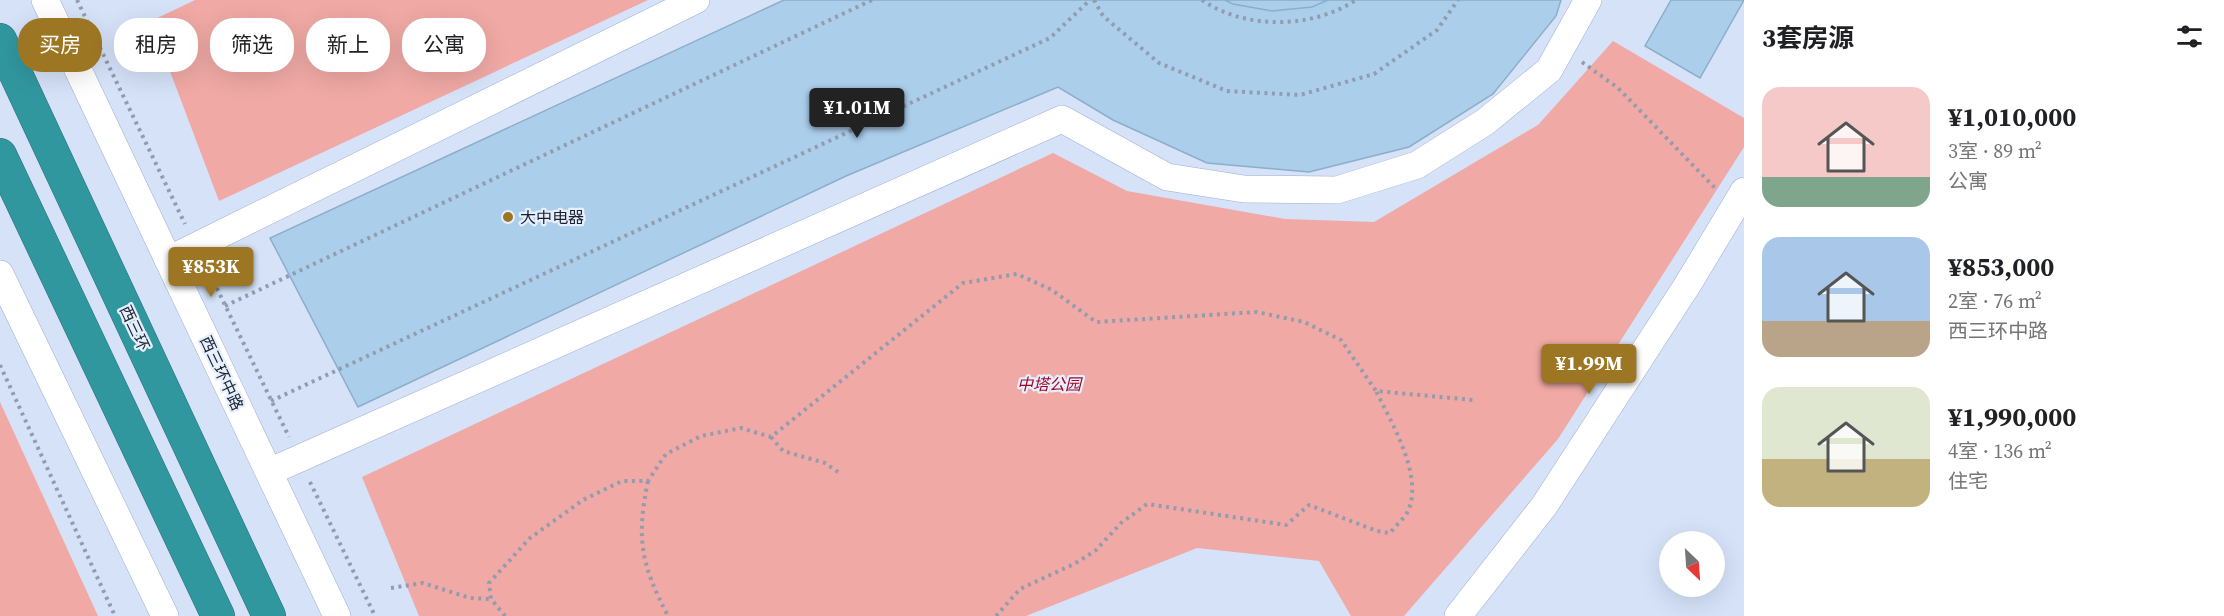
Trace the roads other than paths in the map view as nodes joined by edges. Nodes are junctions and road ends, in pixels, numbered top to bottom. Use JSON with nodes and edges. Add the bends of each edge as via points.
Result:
{"nodes":[{"id":1,"x":45,"y":0,"type":"edge"},
{"id":2,"x":696,"y":0,"type":"edge"},
{"id":3,"x":1588,"y":0,"type":"edge"},
{"id":4,"x":0,"y":40,"type":"edge"},
{"id":5,"x":0,"y":155,"type":"edge"},
{"id":6,"x":1739,"y":200,"type":"edge"},
{"id":7,"x":168,"y":260,"type":"junction"},
{"id":8,"x":0,"y":274,"type":"edge"},
{"id":9,"x":269,"y":472,"type":"junction"},
{"id":10,"x":165,"y":616,"type":"edge"},
{"id":11,"x":218,"y":616,"type":"edge"},
{"id":12,"x":269,"y":616,"type":"edge"},
{"id":13,"x":337,"y":616,"type":"edge"},
{"id":14,"x":1458,"y":616,"type":"edge"}],
"edges":[{"from":1,"to":7,"type":"street","name":"西三环中路"},
{"from":2,"to":7,"type":"street"},
{"from":3,"to":9,"type":"street","via":[[1548,70],[1485,122],[1417,165],[1337,190],[1244,189],[1167,177],[1062,119]]},
{"from":4,"to":12,"type":"highway","name":"西三环"},
{"from":5,"to":11,"type":"highway"},
{"from":6,"to":14,"type":"street","via":[[1544,506]]},
{"from":7,"to":9,"type":"street","name":"西三环中路"},
{"from":8,"to":10,"type":"street"},
{"from":9,"to":13,"type":"street","name":"西三环中路"}]}
